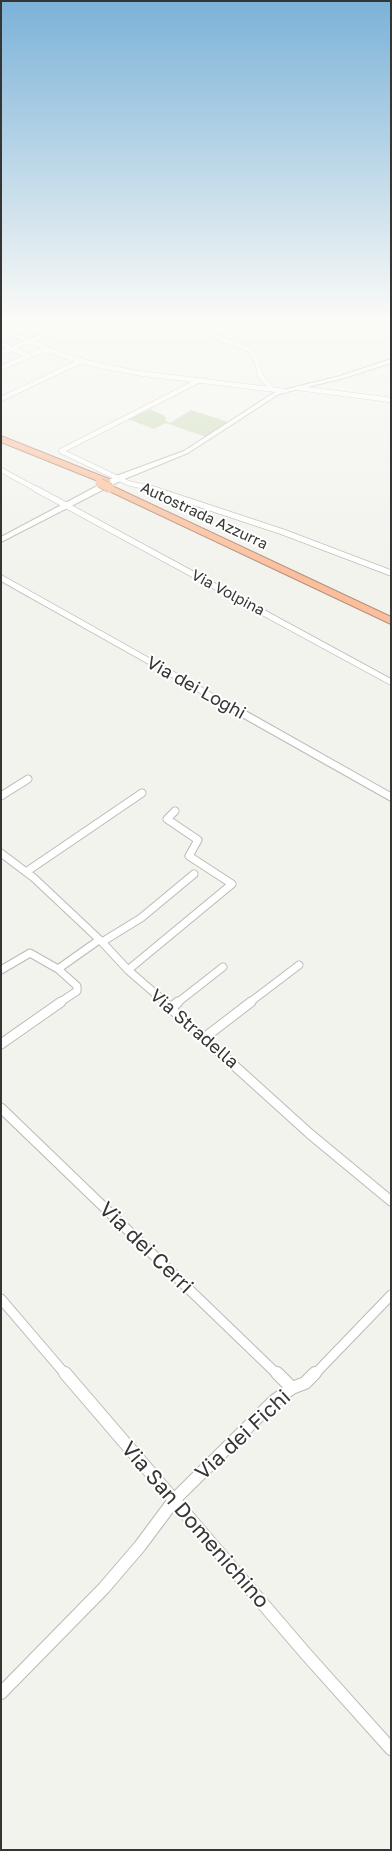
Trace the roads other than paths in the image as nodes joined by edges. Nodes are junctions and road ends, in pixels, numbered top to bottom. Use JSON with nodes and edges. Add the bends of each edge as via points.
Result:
{"nodes":[{"id":1,"x":159,"y":401,"type":"edge"},
{"id":2,"x":264,"y":401,"type":"edge"},
{"id":3,"x":1,"y":439,"type":"edge"},
{"id":4,"x":1,"y":443,"type":"edge"},
{"id":5,"x":1,"y":470,"type":"edge"},
{"id":6,"x":110,"y":483,"type":"junction"},
{"id":7,"x":65,"y":506,"type":"junction"},
{"id":8,"x":1,"y":540,"type":"edge"},
{"id":9,"x":391,"y":573,"type":"edge"},
{"id":10,"x":1,"y":578,"type":"edge"},
{"id":11,"x":391,"y":615,"type":"edge"},
{"id":12,"x":391,"y":621,"type":"edge"},
{"id":13,"x":391,"y":682,"type":"edge"},
{"id":14,"x":28,"y":779,"type":"dead end"},
{"id":15,"x":142,"y":793,"type":"dead end"},
{"id":16,"x":1,"y":796,"type":"edge"},
{"id":17,"x":391,"y":798,"type":"edge"},
{"id":18,"x":176,"y":811,"type":"dead end"},
{"id":19,"x":1,"y":853,"type":"edge"},
{"id":20,"x":26,"y":872,"type":"junction"},
{"id":21,"x":194,"y":874,"type":"dead end"},
{"id":22,"x":101,"y":941,"type":"junction"},
{"id":23,"x":223,"y":966,"type":"dead end"},
{"id":24,"x":299,"y":966,"type":"dead end"},
{"id":25,"x":58,"y":969,"type":"junction"},
{"id":26,"x":1,"y":970,"type":"edge"},
{"id":27,"x":128,"y":970,"type":"junction"},
{"id":28,"x":171,"y":1008,"type":"junction"},
{"id":29,"x":204,"y":1038,"type":"junction"},
{"id":30,"x":1,"y":1044,"type":"edge"},
{"id":31,"x":1,"y":1108,"type":"edge"},
{"id":32,"x":391,"y":1201,"type":"edge"},
{"id":33,"x":391,"y":1295,"type":"edge"},
{"id":34,"x":1,"y":1299,"type":"edge"},
{"id":35,"x":292,"y":1388,"type":"junction"},
{"id":36,"x":175,"y":1500,"type":"junction"},
{"id":37,"x":1,"y":1693,"type":"edge"},
{"id":38,"x":391,"y":1749,"type":"edge"}],
"edges":[{"from":1,"to":6,"type":"street","via":[[61,452]]},
{"from":2,"to":6,"type":"main road","via":[[186,452]]},
{"from":3,"to":6,"type":"highway","name":"Autostrada Azzurra"},
{"from":4,"to":6,"type":"highway","name":"Autostrada Azzurra"},
{"from":5,"to":7,"type":"street","name":"Via Volpina"},
{"from":6,"to":7,"type":"main road"},
{"from":6,"to":9,"type":"street","via":[[128,483],[158,490]]},
{"from":6,"to":11,"type":"highway","name":"Autostrada Azzurra"},
{"from":6,"to":12,"type":"highway","name":"Autostrada Azzurra"},
{"from":7,"to":8,"type":"main road"},
{"from":7,"to":13,"type":"street","name":"Via Volpina"},
{"from":10,"to":17,"type":"street","name":"Via dei Loghi"},
{"from":14,"to":16,"type":"street"},
{"from":15,"to":20,"type":"street"},
{"from":18,"to":27,"type":"street","via":[[167,819],[198,840],[189,856],[232,884]]},
{"from":19,"to":20,"type":"street","name":"Via Stradella"},
{"from":20,"to":22,"type":"street","name":"Via Stradella"},
{"from":21,"to":22,"type":"street","via":[[141,918]]},
{"from":22,"to":25,"type":"street"},
{"from":22,"to":27,"type":"street","name":"Via Stradella"},
{"from":23,"to":28,"type":"street"},
{"from":24,"to":29,"type":"street"},
{"from":25,"to":26,"type":"street","via":[[30,953]]},
{"from":25,"to":30,"type":"street","via":[[78,986],[78,990]]},
{"from":27,"to":28,"type":"street","name":"Via Stradella"},
{"from":28,"to":29,"type":"street","name":"Via Stradella"},
{"from":29,"to":32,"type":"street","name":"Via Stradella","via":[[310,1134]]},
{"from":31,"to":35,"type":"street","name":"Via dei Cerri"},
{"from":33,"to":35,"type":"street","name":"Via dei Fichi","via":[[304,1383]]},
{"from":34,"to":36,"type":"street","name":"Via San Domenichino"},
{"from":35,"to":36,"type":"street","name":"Via dei Fichi","via":[[274,1401]]},
{"from":36,"to":37,"type":"street","name":"Via dei Fichi","via":[[104,1588]]},
{"from":36,"to":38,"type":"street","name":"Via San Domenichino"}]}
